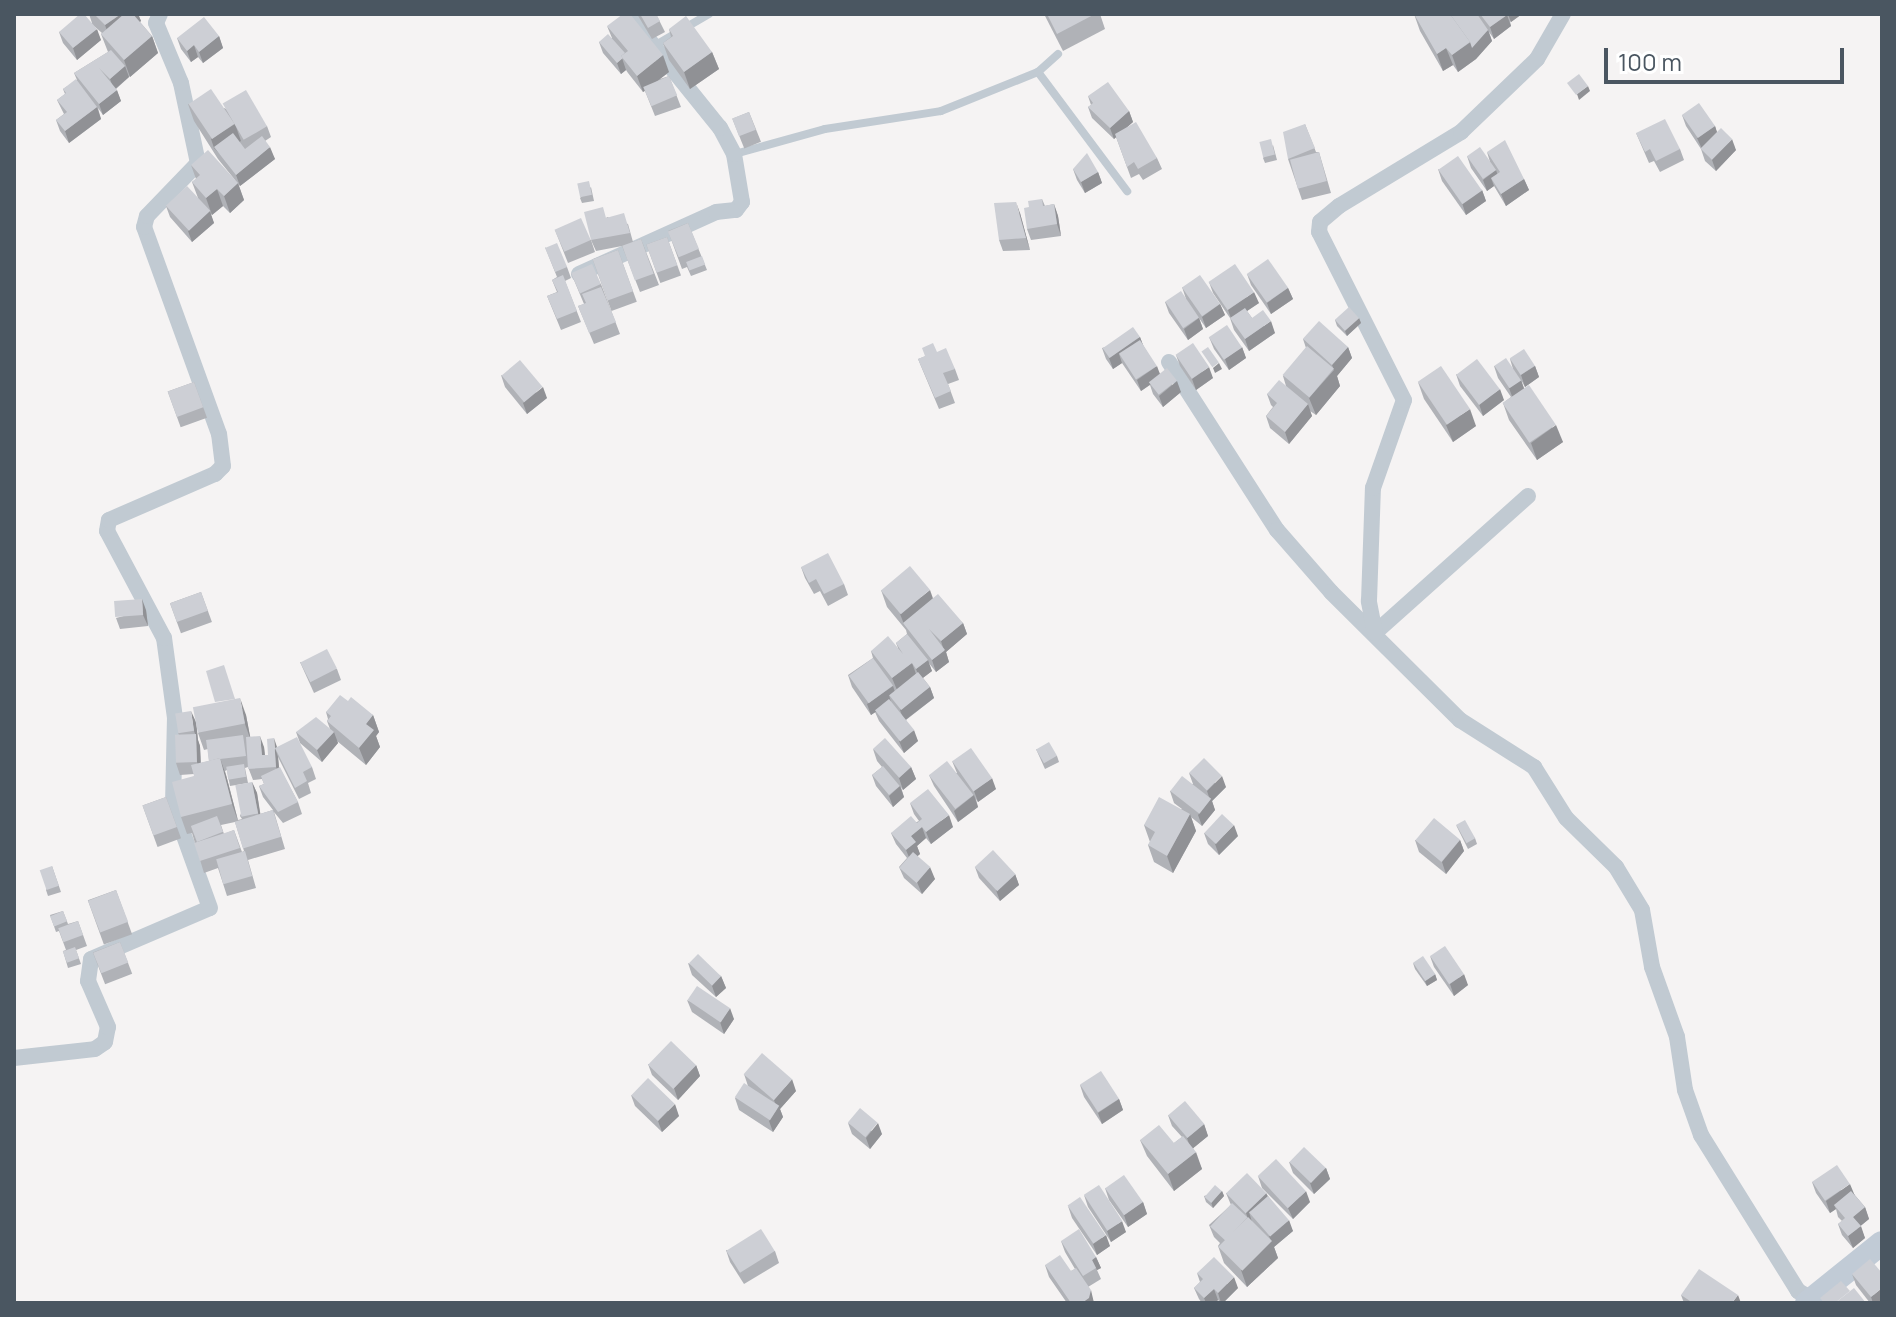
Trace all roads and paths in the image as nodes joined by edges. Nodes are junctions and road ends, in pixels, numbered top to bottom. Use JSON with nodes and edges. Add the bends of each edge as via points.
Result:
{"nodes":[{"id":1,"x":160,"y":14,"type":"edge"},
{"id":2,"x":628,"y":14,"type":"edge"},
{"id":3,"x":709,"y":14,"type":"edge"},
{"id":4,"x":1563,"y":14,"type":"edge"},
{"id":5,"x":653,"y":46,"type":"junction"},
{"id":6,"x":1058,"y":54,"type":"dead end"},
{"id":7,"x":1038,"y":72,"type":"junction"},
{"id":8,"x":734,"y":154,"type":"junction"},
{"id":9,"x":1127,"y":191,"type":"dead end"},
{"id":10,"x":579,"y":274,"type":"edge"},
{"id":11,"x":1169,"y":362,"type":"dead end"},
{"id":12,"x":1528,"y":496,"type":"dead end"},
{"id":13,"x":1375,"y":633,"type":"junction"},
{"id":14,"x":14,"y":1058,"type":"edge"},
{"id":15,"x":1882,"y":1243,"type":"edge"},
{"id":16,"x":1809,"y":1301,"type":"edge"}],
"edges":[{"from":1,"to":14,"type":"street","via":[[156,23],[181,83],[198,163],[147,216],[144,227],[219,434],[223,466],[109,520],[107,531],[164,638],[175,718],[173,805],[211,904],[206,912],[91,959],[88,981],[108,1027],[105,1042],[95,1049]]},
{"from":2,"to":5,"type":"street"},
{"from":3,"to":5,"type":"lane"},
{"from":4,"to":13,"type":"street","via":[[1537,59],[1461,132],[1320,222],[1319,232],[1404,400],[1373,488],[1369,601]]},
{"from":5,"to":8,"type":"street","via":[[720,128]]},
{"from":6,"to":7,"type":"lane"},
{"from":7,"to":8,"type":"lane","via":[[941,111],[825,129]]},
{"from":7,"to":9,"type":"lane"},
{"from":8,"to":10,"type":"street","via":[[740,208],[716,212]]},
{"from":11,"to":13,"type":"street","via":[[1277,530]]},
{"from":12,"to":13,"type":"street"},
{"from":13,"to":16,"type":"street","via":[[1460,720],[1534,767],[1566,818],[1616,867],[1642,910],[1652,967],[1677,1037],[1685,1090],[1701,1135]]},
{"from":15,"to":16,"type":"street"}]}
